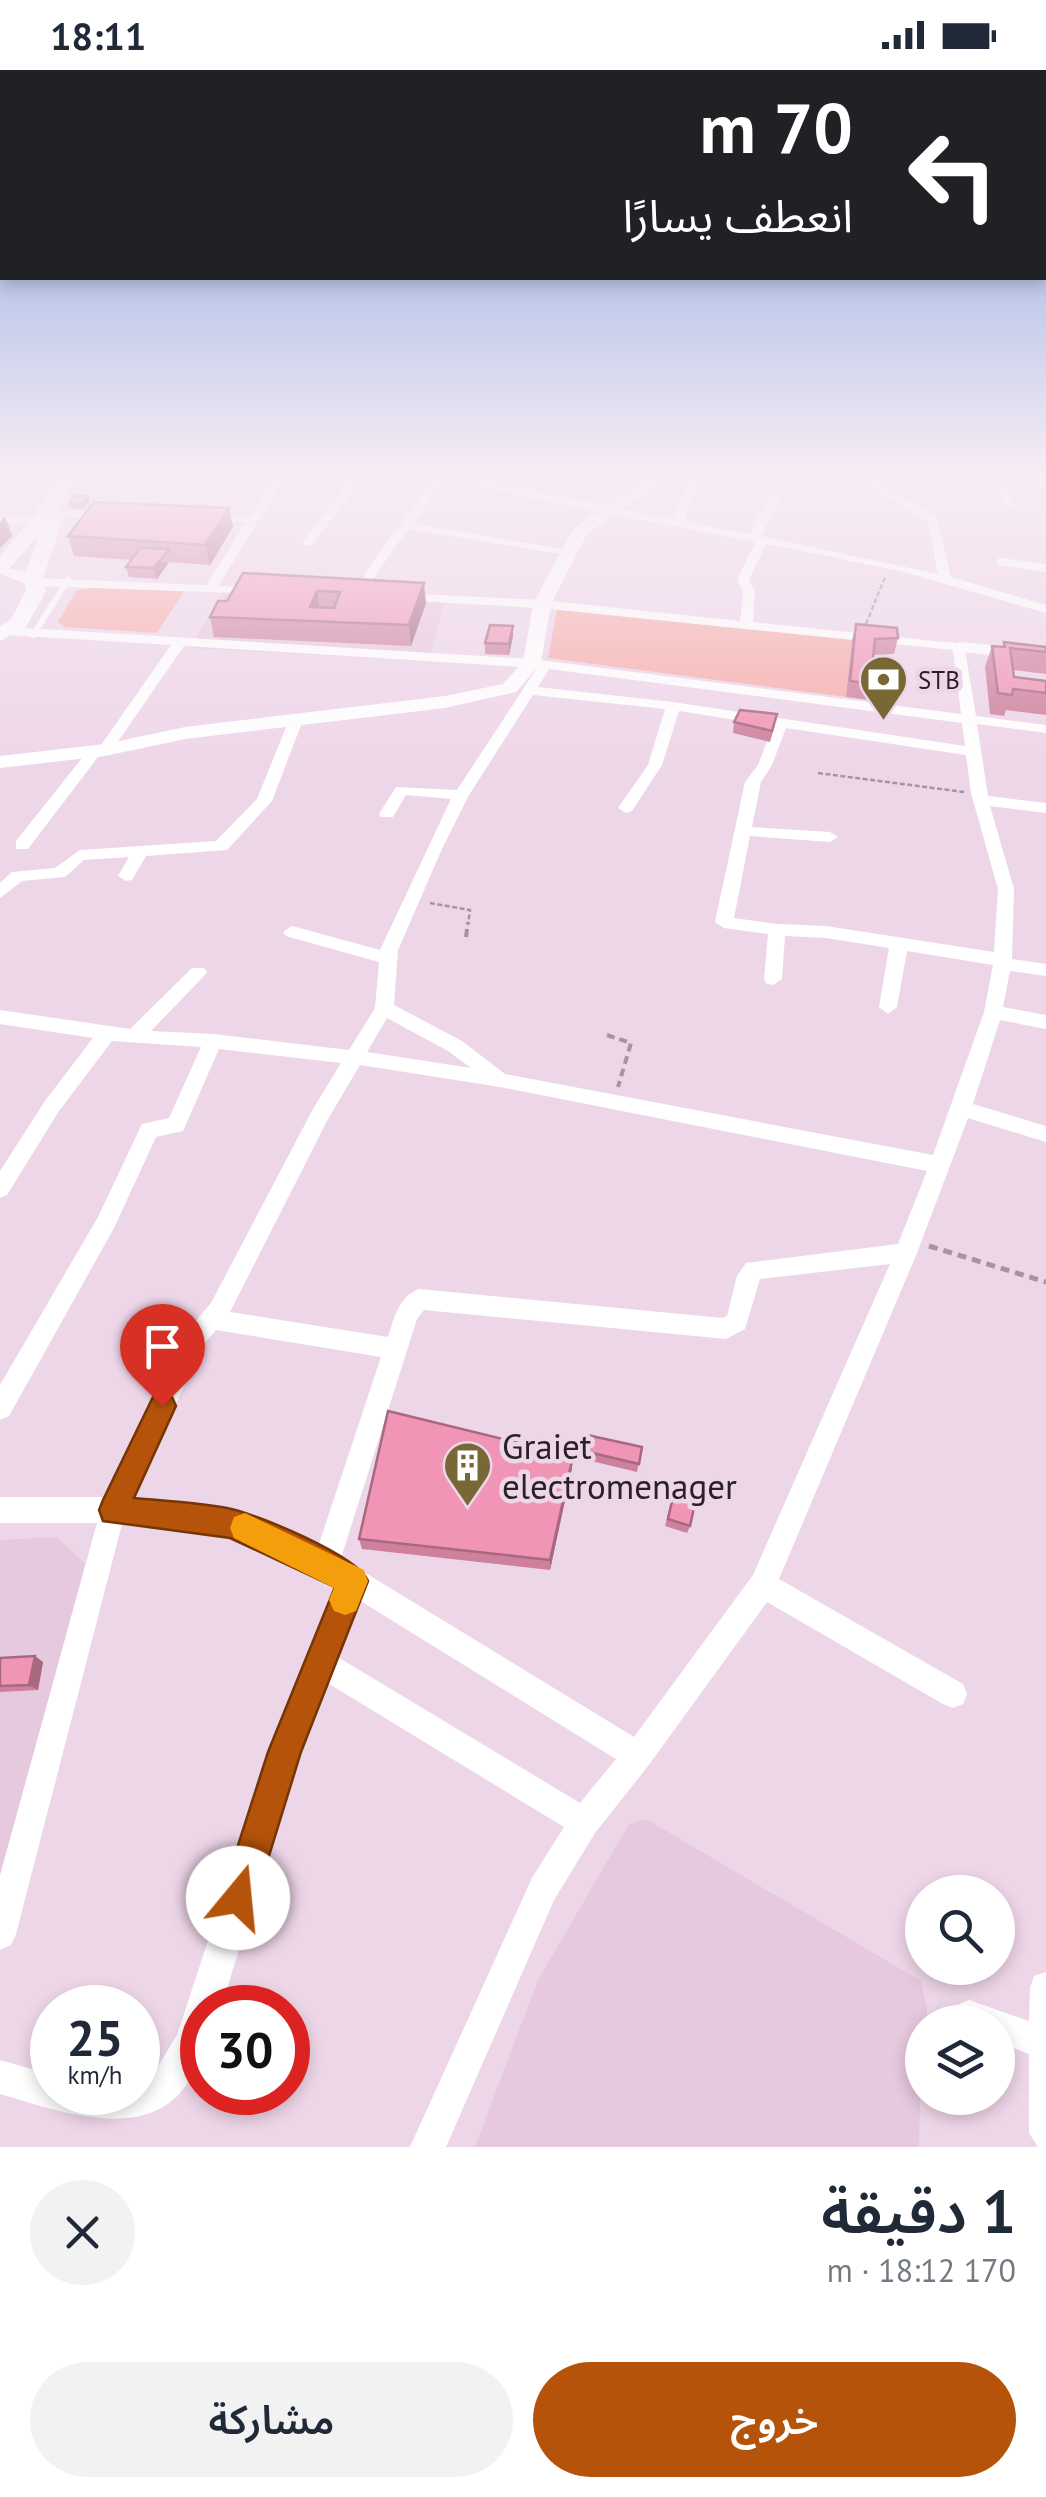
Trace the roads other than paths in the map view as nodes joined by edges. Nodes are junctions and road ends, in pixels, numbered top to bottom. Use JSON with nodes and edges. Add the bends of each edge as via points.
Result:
{"nodes":[{"id":1,"x":35,"y":574,"type":"edge"},
{"id":2,"x":219,"y":574,"type":"edge"},
{"id":3,"x":370,"y":574,"type":"edge"},
{"id":4,"x":556,"y":574,"type":"edge"},
{"id":5,"x":744,"y":574,"type":"edge"},
{"id":6,"x":917,"y":574,"type":"edge"},
{"id":7,"x":945,"y":574,"type":"edge"},
{"id":8,"x":0,"y":577,"type":"edge"},
{"id":9,"x":368,"y":577,"type":"edge"},
{"id":10,"x":34,"y":580,"type":"junction"},
{"id":11,"x":68,"y":580,"type":"junction"},
{"id":12,"x":946,"y":580,"type":"junction"},
{"id":13,"x":210,"y":589,"type":"junction"},
{"id":14,"x":284,"y":592,"type":"edge"},
{"id":15,"x":378,"y":596,"type":"edge"},
{"id":16,"x":542,"y":604,"type":"junction"},
{"id":17,"x":1046,"y":609,"type":"edge"},
{"id":18,"x":746,"y":624,"type":"junction"},
{"id":19,"x":3,"y":634,"type":"edge"},
{"id":20,"x":34,"y":635,"type":"junction"},
{"id":21,"x":179,"y":643,"type":"junction"},
{"id":22,"x":960,"y":647,"type":"junction"},
{"id":23,"x":1046,"y":655,"type":"edge"},
{"id":24,"x":538,"y":664,"type":"junction"},
{"id":25,"x":527,"y":690,"type":"junction"},
{"id":26,"x":672,"y":706,"type":"junction"},
{"id":27,"x":296,"y":720,"type":"junction"},
{"id":28,"x":970,"y":721,"type":"junction"},
{"id":29,"x":781,"y":723,"type":"junction"},
{"id":30,"x":1046,"y":729,"type":"edge"},
{"id":31,"x":100,"y":750,"type":"junction"},
{"id":32,"x":974,"y":752,"type":"junction"},
{"id":33,"x":0,"y":762,"type":"edge"},
{"id":34,"x":461,"y":796,"type":"junction"},
{"id":35,"x":980,"y":797,"type":"junction"},
{"id":36,"x":626,"y":808,"type":"dead end"},
{"id":37,"x":1046,"y":808,"type":"edge"},
{"id":38,"x":387,"y":814,"type":"dead end"},
{"id":39,"x":744,"y":830,"type":"junction"},
{"id":40,"x":830,"y":837,"type":"dead end"},
{"id":41,"x":22,"y":846,"type":"dead end"},
{"id":42,"x":140,"y":853,"type":"junction"},
{"id":43,"x":126,"y":876,"type":"dead end"},
{"id":44,"x":0,"y":892,"type":"edge"},
{"id":45,"x":777,"y":930,"type":"junction"},
{"id":46,"x":292,"y":932,"type":"dead end"},
{"id":47,"x":900,"y":943,"type":"junction"},
{"id":48,"x":386,"y":958,"type":"junction"},
{"id":49,"x":1002,"y":962,"type":"junction"},
{"id":50,"x":1046,"y":970,"type":"edge"},
{"id":51,"x":198,"y":972,"type":"dead end"},
{"id":52,"x":773,"y":979,"type":"dead end"},
{"id":53,"x":888,"y":1007,"type":"dead end"},
{"id":54,"x":384,"y":1008,"type":"junction"},
{"id":55,"x":993,"y":1012,"type":"junction"},
{"id":56,"x":0,"y":1017,"type":"edge"},
{"id":57,"x":1046,"y":1022,"type":"edge"},
{"id":58,"x":108,"y":1032,"type":"junction"},
{"id":59,"x":134,"y":1037,"type":"junction"},
{"id":60,"x":213,"y":1041,"type":"junction"},
{"id":61,"x":358,"y":1058,"type":"junction"},
{"id":62,"x":500,"y":1080,"type":"junction"},
{"id":63,"x":962,"y":1108,"type":"junction"},
{"id":64,"x":1046,"y":1134,"type":"edge"},
{"id":65,"x":939,"y":1165,"type":"junction"},
{"id":66,"x":0,"y":1189,"type":"edge"},
{"id":67,"x":908,"y":1246,"type":"junction"},
{"id":68,"x":212,"y":1319,"type":"junction"},
{"id":69,"x":396,"y":1350,"type":"junction"},
{"id":70,"x":0,"y":1408,"type":"edge"},
{"id":71,"x":0,"y":1510,"type":"edge"},
{"id":72,"x":113,"y":1510,"type":"junction"},
{"id":73,"x":326,"y":1564,"type":"junction"},
{"id":74,"x":353,"y":1581,"type":"junction"},
{"id":75,"x":763,"y":1585,"type":"junction"},
{"id":76,"x":319,"y":1662,"type":"junction"},
{"id":77,"x":953,"y":1694,"type":"dead end"},
{"id":78,"x":638,"y":1756,"type":"junction"},
{"id":79,"x":584,"y":1822,"type":"junction"},
{"id":80,"x":0,"y":1934,"type":"edge"},
{"id":81,"x":211,"y":1985,"type":"edge"},
{"id":82,"x":1046,"y":1988,"type":"edge"},
{"id":83,"x":1015,"y":2032,"type":"edge"},
{"id":84,"x":1044,"y":2042,"type":"edge"},
{"id":85,"x":180,"y":2066,"type":"edge"},
{"id":86,"x":0,"y":2077,"type":"edge"},
{"id":87,"x":30,"y":2085,"type":"edge"},
{"id":88,"x":160,"y":2089,"type":"edge"},
{"id":89,"x":1046,"y":2133,"type":"edge"},
{"id":90,"x":428,"y":2147,"type":"edge"}],
"edges":[{"from":1,"to":10,"type":"main road"},
{"from":2,"to":13,"type":"street"},
{"from":3,"to":9,"type":"street"},
{"from":4,"to":16,"type":"street"},
{"from":5,"to":18,"type":"street"},
{"from":6,"to":12,"type":"street"},
{"from":7,"to":12,"type":"street"},
{"from":8,"to":10,"type":"main road"},
{"from":10,"to":11,"type":"street"},
{"from":10,"to":19,"type":"main road","via":[[36,591],[19,623]]},
{"from":11,"to":13,"type":"street"},
{"from":11,"to":20,"type":"lane"},
{"from":12,"to":17,"type":"street"},
{"from":13,"to":14,"type":"street"},
{"from":15,"to":16,"type":"street"},
{"from":16,"to":18,"type":"street"},
{"from":16,"to":24,"type":"street"},
{"from":18,"to":22,"type":"street"},
{"from":19,"to":20,"type":"street"},
{"from":20,"to":21,"type":"street"},
{"from":21,"to":24,"type":"street"},
{"from":21,"to":31,"type":"street"},
{"from":22,"to":23,"type":"street"},
{"from":22,"to":28,"type":"street"},
{"from":24,"to":25,"type":"street"},
{"from":24,"to":27,"type":"street","via":[[509,688]]},
{"from":24,"to":28,"type":"street"},
{"from":25,"to":26,"type":"street"},
{"from":25,"to":34,"type":"street"},
{"from":26,"to":29,"type":"street"},
{"from":26,"to":36,"type":"street","via":[[655,765]]},
{"from":27,"to":31,"type":"street"},
{"from":27,"to":42,"type":"street","via":[[264,801],[230,841],[212,849]]},
{"from":28,"to":30,"type":"street"},
{"from":28,"to":32,"type":"street"},
{"from":29,"to":32,"type":"street"},
{"from":29,"to":39,"type":"street","via":[[754,782]]},
{"from":31,"to":33,"type":"street"},
{"from":31,"to":41,"type":"street"},
{"from":32,"to":35,"type":"street"},
{"from":34,"to":38,"type":"street","via":[[401,790]]},
{"from":34,"to":48,"type":"street"},
{"from":35,"to":37,"type":"street"},
{"from":35,"to":49,"type":"street","via":[[1006,889]]},
{"from":39,"to":40,"type":"street"},
{"from":39,"to":45,"type":"street","via":[[724,924]]},
{"from":42,"to":43,"type":"street"},
{"from":42,"to":44,"type":"street","via":[[80,855],[60,873],[18,876]]},
{"from":45,"to":47,"type":"street"},
{"from":45,"to":52,"type":"street"},
{"from":46,"to":48,"type":"street"},
{"from":47,"to":49,"type":"street"},
{"from":47,"to":53,"type":"street"},
{"from":48,"to":54,"type":"street"},
{"from":49,"to":50,"type":"street"},
{"from":49,"to":55,"type":"street"},
{"from":51,"to":59,"type":"street"},
{"from":54,"to":61,"type":"street"},
{"from":54,"to":62,"type":"street","via":[[455,1046]]},
{"from":55,"to":57,"type":"street"},
{"from":55,"to":63,"type":"street"},
{"from":56,"to":58,"type":"street"},
{"from":58,"to":59,"type":"street"},
{"from":58,"to":66,"type":"street"},
{"from":59,"to":60,"type":"street"},
{"from":60,"to":61,"type":"street"},
{"from":60,"to":70,"type":"street","via":[[176,1125],[150,1130],[98,1238]]},
{"from":61,"to":62,"type":"street"},
{"from":61,"to":68,"type":"street","via":[[320,1115]]},
{"from":62,"to":65,"type":"street"},
{"from":63,"to":64,"type":"street"},
{"from":63,"to":65,"type":"street"},
{"from":65,"to":67,"type":"street"},
{"from":67,"to":69,"type":"street","via":[[754,1270],[737,1322],[726,1329],[419,1299]]},
{"from":67,"to":75,"type":"street"},
{"from":68,"to":69,"type":"street"},
{"from":68,"to":72,"type":"street","via":[[196,1338]]},
{"from":69,"to":73,"type":"street"},
{"from":71,"to":72,"type":"street"},
{"from":72,"to":73,"type":"street","via":[[231,1523]]},
{"from":72,"to":80,"type":"street"},
{"from":73,"to":74,"type":"street"},
{"from":74,"to":76,"type":"street"},
{"from":74,"to":78,"type":"street"},
{"from":75,"to":77,"type":"street"},
{"from":75,"to":78,"type":"street"},
{"from":76,"to":79,"type":"street"},
{"from":76,"to":81,"type":"street"},
{"from":78,"to":79,"type":"street"},
{"from":79,"to":90,"type":"street","via":[[508,1961]]},
{"from":82,"to":84,"type":"street"},
{"from":83,"to":84,"type":"street"},
{"from":84,"to":89,"type":"street"},
{"from":85,"to":88,"type":"street"},
{"from":86,"to":87,"type":"street"}]}
